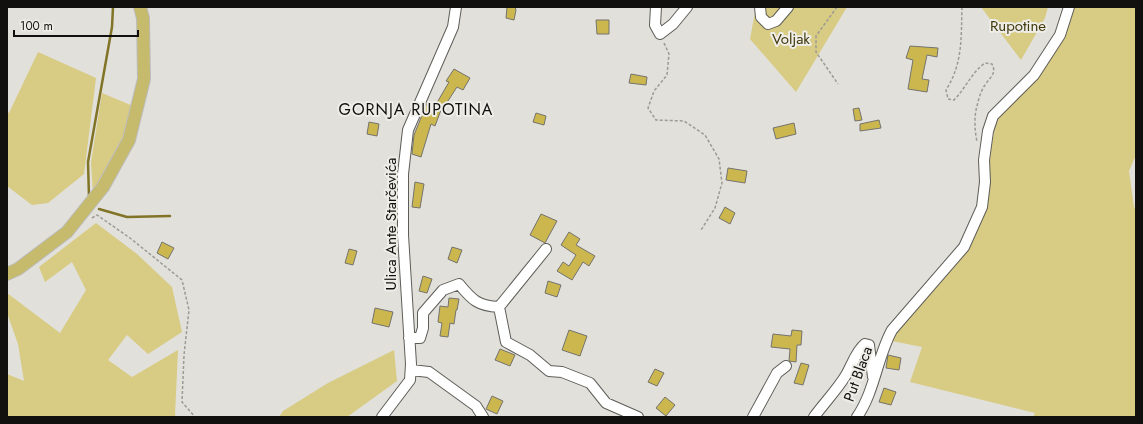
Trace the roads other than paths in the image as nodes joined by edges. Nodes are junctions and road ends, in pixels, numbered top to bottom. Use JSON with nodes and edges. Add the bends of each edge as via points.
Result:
{"nodes":[{"id":1,"x":140,"y":7,"type":"edge"},
{"id":2,"x":456,"y":7,"type":"edge"},
{"id":3,"x":656,"y":7,"type":"edge"},
{"id":4,"x":687,"y":7,"type":"edge"},
{"id":5,"x":760,"y":7,"type":"edge"},
{"id":6,"x":788,"y":7,"type":"edge"},
{"id":7,"x":1069,"y":7,"type":"edge"},
{"id":8,"x":546,"y":249,"type":"dead end"},
{"id":9,"x":7,"y":274,"type":"edge"},
{"id":10,"x":498,"y":307,"type":"junction"},
{"id":11,"x":409,"y":338,"type":"junction"},
{"id":12,"x":786,"y":366,"type":"dead end"},
{"id":13,"x":411,"y":370,"type":"junction"},
{"id":14,"x":874,"y":381,"type":"junction"},
{"id":15,"x":382,"y":417,"type":"edge"},
{"id":16,"x":483,"y":417,"type":"edge"},
{"id":17,"x":638,"y":417,"type":"edge"},
{"id":18,"x":753,"y":417,"type":"edge"},
{"id":19,"x":814,"y":417,"type":"edge"},
{"id":20,"x":857,"y":417,"type":"edge"}],
"edges":[{"from":1,"to":9,"type":"main road","via":[[143,18],[144,79],[129,140],[103,186],[67,232],[18,269]]},
{"from":2,"to":11,"type":"street","name":"Ulica Ante Starčevića","via":[[453,27],[408,130],[403,174],[403,235]]},
{"from":3,"to":4,"type":"street","via":[[655,25],[660,34],[674,24]]},
{"from":5,"to":6,"type":"street","via":[[761,18],[768,24],[776,22]]},
{"from":7,"to":14,"type":"street","name":"Put Blaca","via":[[1060,35],[1034,75],[993,116],[984,160],[982,208],[964,247],[892,330],[886,340]]},
{"from":8,"to":10,"type":"street"},
{"from":10,"to":11,"type":"street","via":[[483,306],[469,297],[459,284],[443,290],[423,313],[420,338]]},
{"from":10,"to":17,"type":"street","via":[[506,342],[530,354],[549,370],[562,372],[590,383],[606,403]]},
{"from":11,"to":13,"type":"street","name":"Ulica Ante Starčevića"},
{"from":12,"to":18,"type":"street","via":[[778,373]]},
{"from":13,"to":15,"type":"street","name":"Ulica Ante Starčevića","via":[[410,380]]},
{"from":13,"to":16,"type":"street","via":[[429,372],[476,406]]},
{"from":14,"to":19,"type":"street","via":[[869,345],[865,344],[859,348],[846,377]]},
{"from":14,"to":20,"type":"street","name":"Put Blaca","via":[[865,406]]}]}
